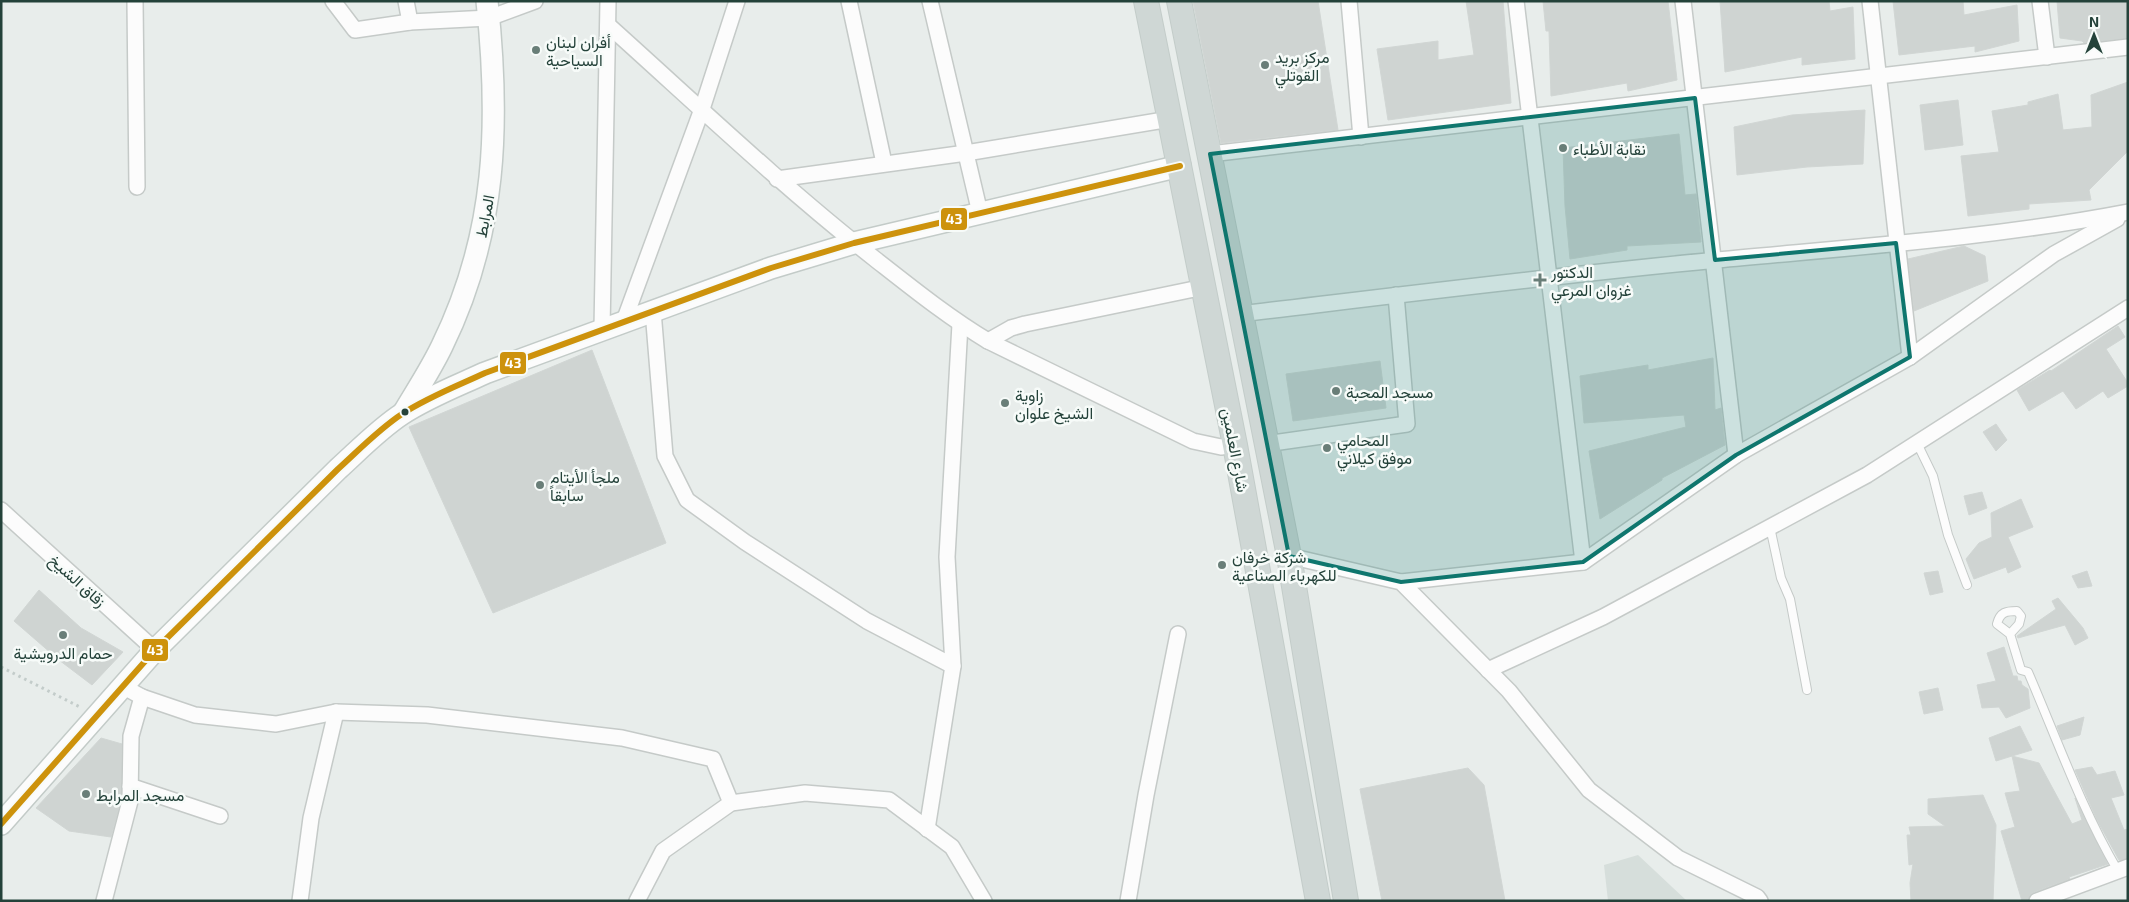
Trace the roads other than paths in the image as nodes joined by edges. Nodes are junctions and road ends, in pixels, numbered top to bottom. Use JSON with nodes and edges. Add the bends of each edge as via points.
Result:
{"nodes":[{"id":1,"x":136,"y":1,"type":"edge"},
{"id":2,"x":333,"y":1,"type":"edge"},
{"id":3,"x":406,"y":1,"type":"edge"},
{"id":4,"x":535,"y":1,"type":"edge"},
{"id":5,"x":608,"y":1,"type":"edge"},
{"id":6,"x":737,"y":1,"type":"edge"},
{"id":7,"x":849,"y":1,"type":"edge"},
{"id":8,"x":930,"y":1,"type":"edge"},
{"id":9,"x":1146,"y":1,"type":"edge"},
{"id":10,"x":1179,"y":1,"type":"edge"},
{"id":11,"x":1349,"y":1,"type":"edge"},
{"id":12,"x":1516,"y":1,"type":"edge"},
{"id":13,"x":1684,"y":1,"type":"edge"},
{"id":14,"x":1870,"y":1,"type":"edge"},
{"id":15,"x":2040,"y":1,"type":"edge"},
{"id":16,"x":488,"y":10,"type":"edge"},
{"id":17,"x":410,"y":22,"type":"junction"},
{"id":18,"x":608,"y":25,"type":"junction"},
{"id":19,"x":2128,"y":47,"type":"edge"},
{"id":20,"x":2047,"y":57,"type":"junction"},
{"id":21,"x":1879,"y":76,"type":"junction"},
{"id":22,"x":1695,"y":98,"type":"junction"},
{"id":23,"x":702,"y":109,"type":"junction"},
{"id":24,"x":1529,"y":117,"type":"junction"},
{"id":25,"x":1170,"y":119,"type":"junction"},
{"id":26,"x":1361,"y":137,"type":"junction"},
{"id":27,"x":966,"y":153,"type":"junction"},
{"id":28,"x":1210,"y":154,"type":"junction"},
{"id":29,"x":884,"y":163,"type":"junction"},
{"id":30,"x":1180,"y":166,"type":"junction"},
{"id":31,"x":777,"y":178,"type":"junction"},
{"id":32,"x":137,"y":187,"type":"dead end"},
{"id":33,"x":980,"y":213,"type":"junction"},
{"id":34,"x":2128,"y":213,"type":"edge"},
{"id":35,"x":854,"y":243,"type":"junction"},
{"id":36,"x":1896,"y":243,"type":"junction"},
{"id":37,"x":1715,"y":260,"type":"junction"},
{"id":38,"x":1547,"y":277,"type":"junction"},
{"id":39,"x":1204,"y":287,"type":"junction"},
{"id":40,"x":1396,"y":295,"type":"junction"},
{"id":41,"x":2128,"y":308,"type":"edge"},
{"id":42,"x":653,"y":311,"type":"junction"},
{"id":43,"x":1240,"y":314,"type":"junction"},
{"id":44,"x":624,"y":322,"type":"junction"},
{"id":45,"x":960,"y":324,"type":"junction"},
{"id":46,"x":602,"y":329,"type":"junction"},
{"id":47,"x":988,"y":341,"type":"junction"},
{"id":48,"x":1910,"y":357,"type":"junction"},
{"id":49,"x":402,"y":414,"type":"junction"},
{"id":50,"x":1917,"y":443,"type":"junction"},
{"id":51,"x":1266,"y":444,"type":"junction"},
{"id":52,"x":1235,"y":445,"type":"junction"},
{"id":53,"x":1736,"y":455,"type":"junction"},
{"id":54,"x":1,"y":510,"type":"edge"},
{"id":55,"x":1770,"y":527,"type":"junction"},
{"id":56,"x":1289,"y":556,"type":"junction"},
{"id":57,"x":1582,"y":562,"type":"junction"},
{"id":58,"x":1401,"y":582,"type":"junction"},
{"id":59,"x":1967,"y":585,"type":"dead end"},
{"id":60,"x":1178,"y":634,"type":"dead end"},
{"id":61,"x":2010,"y":634,"type":"dead end"},
{"id":62,"x":156,"y":650,"type":"junction"},
{"id":63,"x":954,"y":666,"type":"junction"},
{"id":64,"x":1488,"y":670,"type":"junction"},
{"id":65,"x":1807,"y":690,"type":"dead end"},
{"id":66,"x":133,"y":692,"type":"junction"},
{"id":67,"x":336,"y":712,"type":"junction"},
{"id":68,"x":130,"y":786,"type":"junction"},
{"id":69,"x":731,"y":803,"type":"junction"},
{"id":70,"x":220,"y":816,"type":"dead end"},
{"id":71,"x":1,"y":824,"type":"edge"},
{"id":72,"x":927,"y":828,"type":"junction"},
{"id":73,"x":2123,"y":869,"type":"edge"},
{"id":74,"x":104,"y":901,"type":"edge"},
{"id":75,"x":300,"y":901,"type":"edge"},
{"id":76,"x":636,"y":901,"type":"edge"},
{"id":77,"x":984,"y":901,"type":"edge"},
{"id":78,"x":1128,"y":901,"type":"edge"},
{"id":79,"x":1318,"y":901,"type":"edge"},
{"id":80,"x":1346,"y":901,"type":"edge"},
{"id":81,"x":1760,"y":901,"type":"edge"},
{"id":82,"x":2037,"y":901,"type":"edge"}],
"edges":[{"from":1,"to":32,"type":"street"},
{"from":2,"to":17,"type":"street","via":[[355,30]]},
{"from":3,"to":17,"type":"street"},
{"from":4,"to":16,"type":"street"},
{"from":5,"to":18,"type":"street"},
{"from":6,"to":23,"type":"street"},
{"from":7,"to":29,"type":"street"},
{"from":8,"to":27,"type":"street"},
{"from":9,"to":25,"type":"main road","name":"شارع العلمين"},
{"from":10,"to":28,"type":"main road","name":"شارع العلمين"},
{"from":11,"to":26,"type":"street"},
{"from":12,"to":24,"type":"street"},
{"from":13,"to":22,"type":"street"},
{"from":14,"to":21,"type":"street"},
{"from":15,"to":20,"type":"street"},
{"from":16,"to":17,"type":"street"},
{"from":16,"to":49,"type":"main road","name":"المرابط","via":[[493,159],[481,237],[450,329]]},
{"from":18,"to":23,"type":"street"},
{"from":18,"to":46,"type":"street"},
{"from":19,"to":20,"type":"street"},
{"from":20,"to":21,"type":"street"},
{"from":21,"to":22,"type":"street"},
{"from":21,"to":36,"type":"street"},
{"from":22,"to":24,"type":"street"},
{"from":22,"to":37,"type":"street"},
{"from":23,"to":31,"type":"street"},
{"from":23,"to":44,"type":"street"},
{"from":24,"to":26,"type":"street"},
{"from":24,"to":38,"type":"street"},
{"from":25,"to":27,"type":"street"},
{"from":25,"to":30,"type":"main road","name":"شارع العلمين"},
{"from":26,"to":28,"type":"street"},
{"from":27,"to":29,"type":"street"},
{"from":27,"to":33,"type":"street"},
{"from":28,"to":43,"type":"main road","name":"شارع العلمين"},
{"from":29,"to":31,"type":"street"},
{"from":30,"to":33,"type":"main road"},
{"from":30,"to":39,"type":"main road","name":"شارع العلمين"},
{"from":31,"to":35,"type":"street"},
{"from":33,"to":35,"type":"main road"},
{"from":34,"to":36,"type":"street"},
{"from":34,"to":48,"type":"street","via":[[2054,254]]},
{"from":35,"to":42,"type":"main road","via":[[770,268]]},
{"from":35,"to":45,"type":"street"},
{"from":36,"to":37,"type":"street"},
{"from":36,"to":48,"type":"street"},
{"from":37,"to":38,"type":"street"},
{"from":37,"to":53,"type":"street"},
{"from":38,"to":40,"type":"street"},
{"from":38,"to":57,"type":"street"},
{"from":39,"to":47,"type":"street","via":[[1026,324]]},
{"from":39,"to":52,"type":"main road","name":"شارع العلمين"},
{"from":40,"to":43,"type":"street"},
{"from":40,"to":51,"type":"street","via":[[1407,424]]},
{"from":41,"to":50,"type":"street"},
{"from":42,"to":44,"type":"main road"},
{"from":42,"to":63,"type":"street","via":[[665,456],[688,500],[745,542],[867,621]]},
{"from":43,"to":51,"type":"main road","name":"شارع العلمين"},
{"from":44,"to":46,"type":"main road"},
{"from":45,"to":47,"type":"street"},
{"from":45,"to":63,"type":"street","via":[[947,557]]},
{"from":46,"to":49,"type":"main road","via":[[485,373]]},
{"from":47,"to":52,"type":"street","via":[[1193,441],[1221,447]]},
{"from":48,"to":53,"type":"street"},
{"from":49,"to":62,"type":"main road","via":[[367,441]]},
{"from":50,"to":55,"type":"street","via":[[1867,475]]},
{"from":50,"to":59,"type":"lane","via":[[1933,476],[1948,535]]},
{"from":51,"to":56,"type":"main road","name":"شارع العلمين"},
{"from":52,"to":79,"type":"main road","name":"شارع العلمين"},
{"from":53,"to":57,"type":"street"},
{"from":54,"to":62,"type":"street","name":"زقاق الشيخ"},
{"from":55,"to":64,"type":"street","via":[[1603,616]]},
{"from":55,"to":65,"type":"lane","via":[[1780,578],[1790,599]]},
{"from":56,"to":58,"type":"street"},
{"from":56,"to":80,"type":"main road","name":"شارع العلمين"},
{"from":57,"to":58,"type":"street"},
{"from":58,"to":64,"type":"street"},
{"from":60,"to":78,"type":"street"},
{"from":61,"to":73,"type":"lane","via":[[2021,670],[2028,672],[2086,810],[2102,843]]},
{"from":62,"to":66,"type":"main road"},
{"from":63,"to":72,"type":"street"},
{"from":64,"to":81,"type":"street","via":[[1509,691],[1589,790],[1678,858]]},
{"from":66,"to":67,"type":"street","via":[[195,715],[276,724]]},
{"from":66,"to":68,"type":"street"},
{"from":66,"to":71,"type":"main road","via":[[98,716]]},
{"from":67,"to":69,"type":"street","via":[[427,715],[622,738],[704,756],[713,759]]},
{"from":67,"to":75,"type":"street","via":[[311,818]]},
{"from":68,"to":70,"type":"street"},
{"from":68,"to":74,"type":"street","via":[[130,801]]},
{"from":69,"to":72,"type":"street","via":[[805,793],[890,800]]},
{"from":69,"to":76,"type":"street","via":[[663,850]]},
{"from":72,"to":77,"type":"street","via":[[952,847]]},
{"from":73,"to":82,"type":"street"}]}
